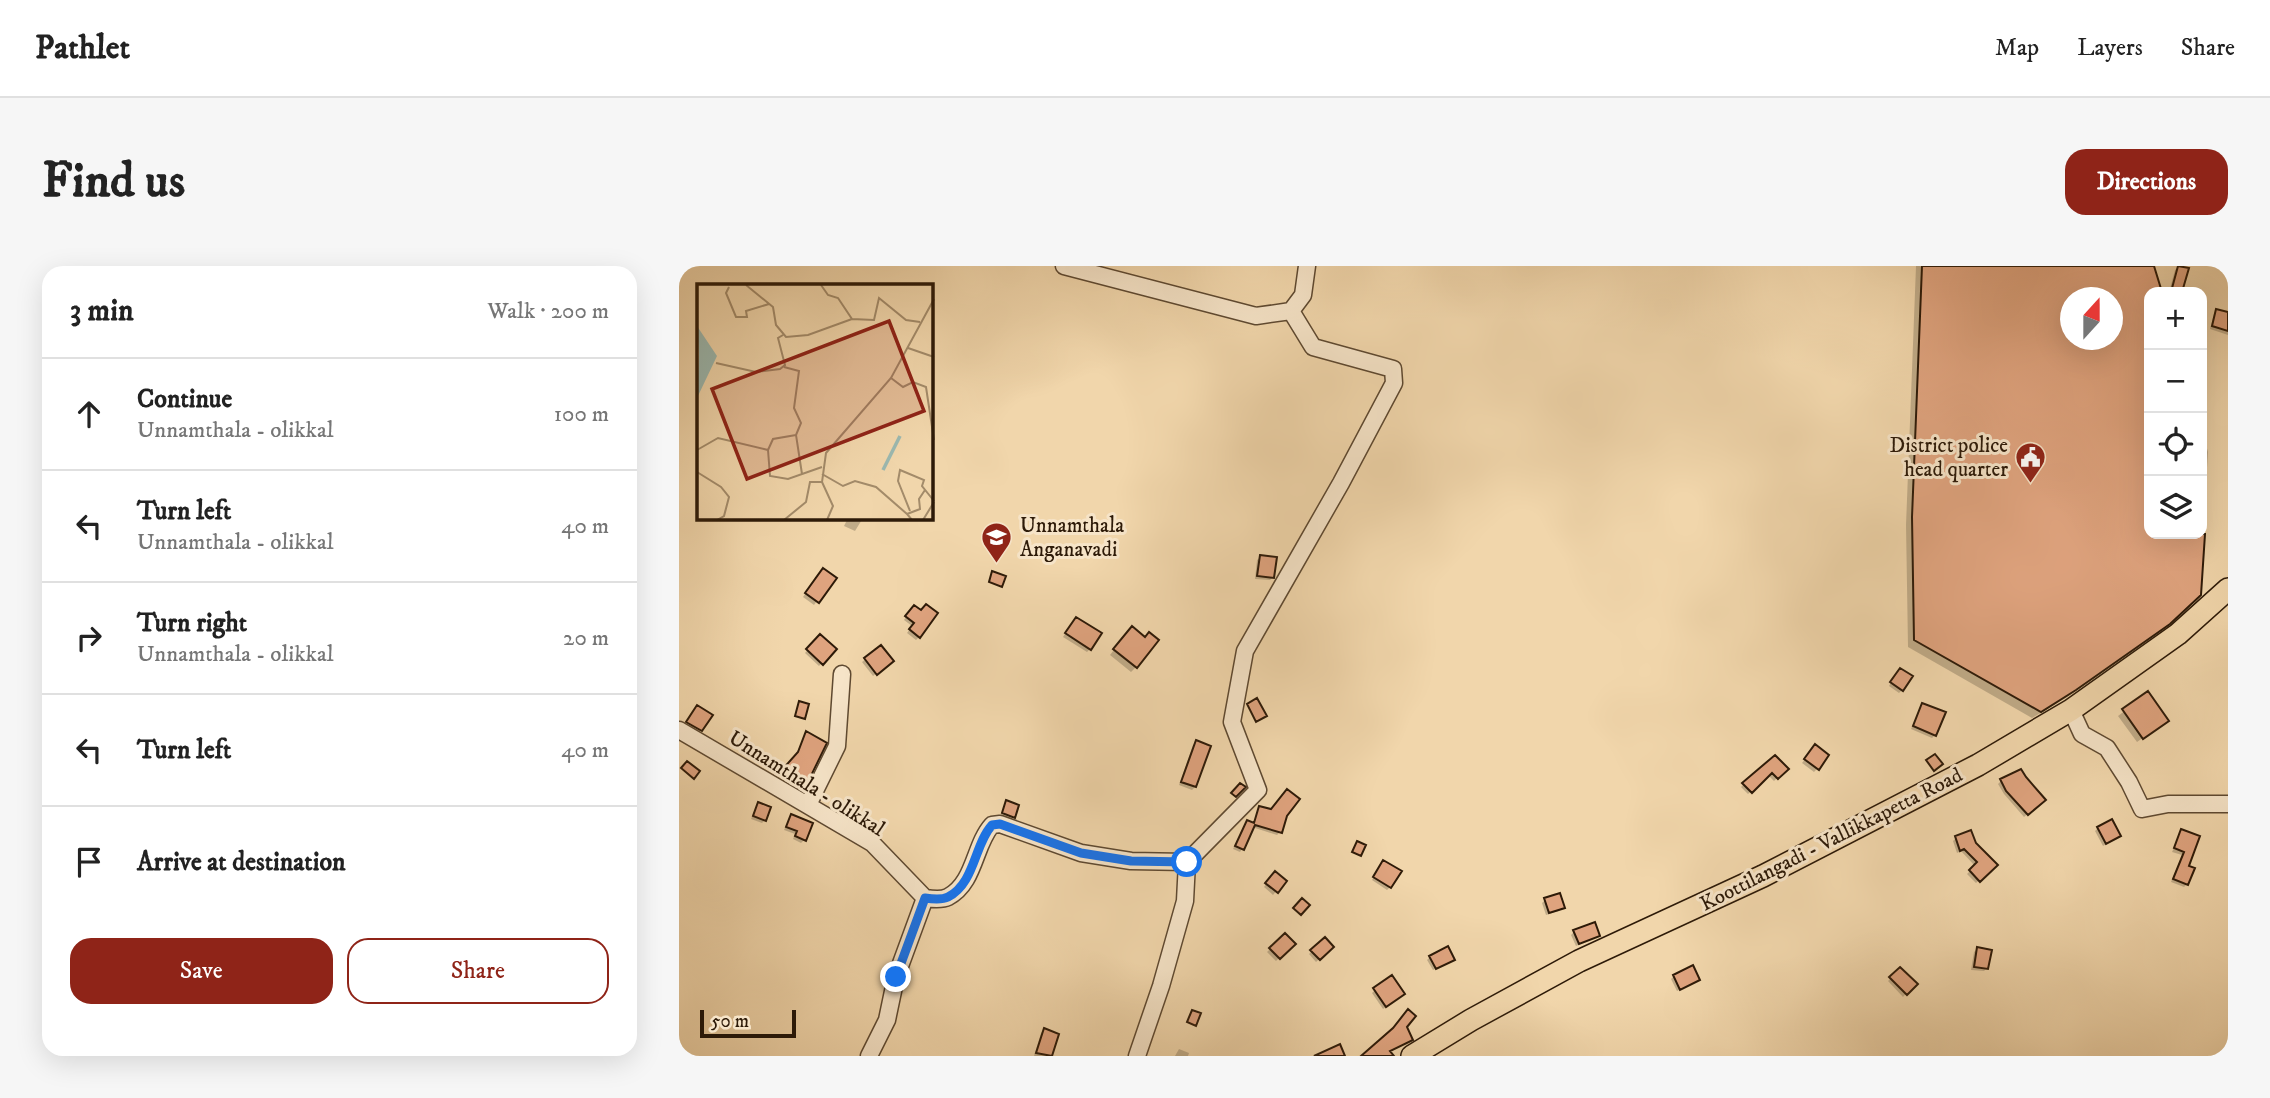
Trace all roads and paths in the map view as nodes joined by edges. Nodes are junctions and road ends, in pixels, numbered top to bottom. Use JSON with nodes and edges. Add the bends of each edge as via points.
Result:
{"nodes":[{"id":1,"x":1064,"y":266,"type":"edge"},
{"id":2,"x":1307,"y":266,"type":"edge"},
{"id":3,"x":1291,"y":311,"type":"junction"},
{"id":4,"x":2228,"y":589,"type":"edge"},
{"id":5,"x":842,"y":674,"type":"dead end"},
{"id":6,"x":2071,"y":710,"type":"junction"},
{"id":7,"x":679,"y":730,"type":"edge"},
{"id":8,"x":2228,"y":804,"type":"edge"},
{"id":9,"x":807,"y":805,"type":"junction"},
{"id":10,"x":1187,"y":862,"type":"junction"},
{"id":11,"x":925,"y":898,"type":"junction"},
{"id":12,"x":869,"y":1056,"type":"edge"},
{"id":13,"x":1137,"y":1056,"type":"edge"},
{"id":14,"x":1412,"y":1056,"type":"edge"}],
"edges":[{"from":1,"to":3,"type":"street","via":[[1257,316]]},
{"from":2,"to":3,"type":"street","via":[[1303,295]]},
{"from":3,"to":10,"type":"street","via":[[1313,347],[1393,369],[1394,383],[1245,651],[1232,722],[1258,790]]},
{"from":4,"to":6,"type":"main road","name":"Koottilangadi - Vallikkapetta Road","via":[[2178,634]]},
{"from":5,"to":9,"type":"street","via":[[837,746]]},
{"from":6,"to":8,"type":"street","via":[[2082,734],[2107,748],[2142,809]]},
{"from":6,"to":14,"type":"main road","name":"Koottilangadi - Vallikkapetta Road","via":[[1978,765],[1775,869],[1579,961]]},
{"from":7,"to":9,"type":"street","name":"Unnamthala - olikkal"},
{"from":9,"to":11,"type":"street","name":"Unnamthala - olikkal","via":[[872,844]]},
{"from":10,"to":11,"type":"street","via":[[1131,861],[1081,853],[992,825],[960,887],[946,899]]},
{"from":10,"to":13,"type":"street","via":[[1185,901]]},
{"from":11,"to":12,"type":"street","via":[[896,977],[887,1020]]}]}
